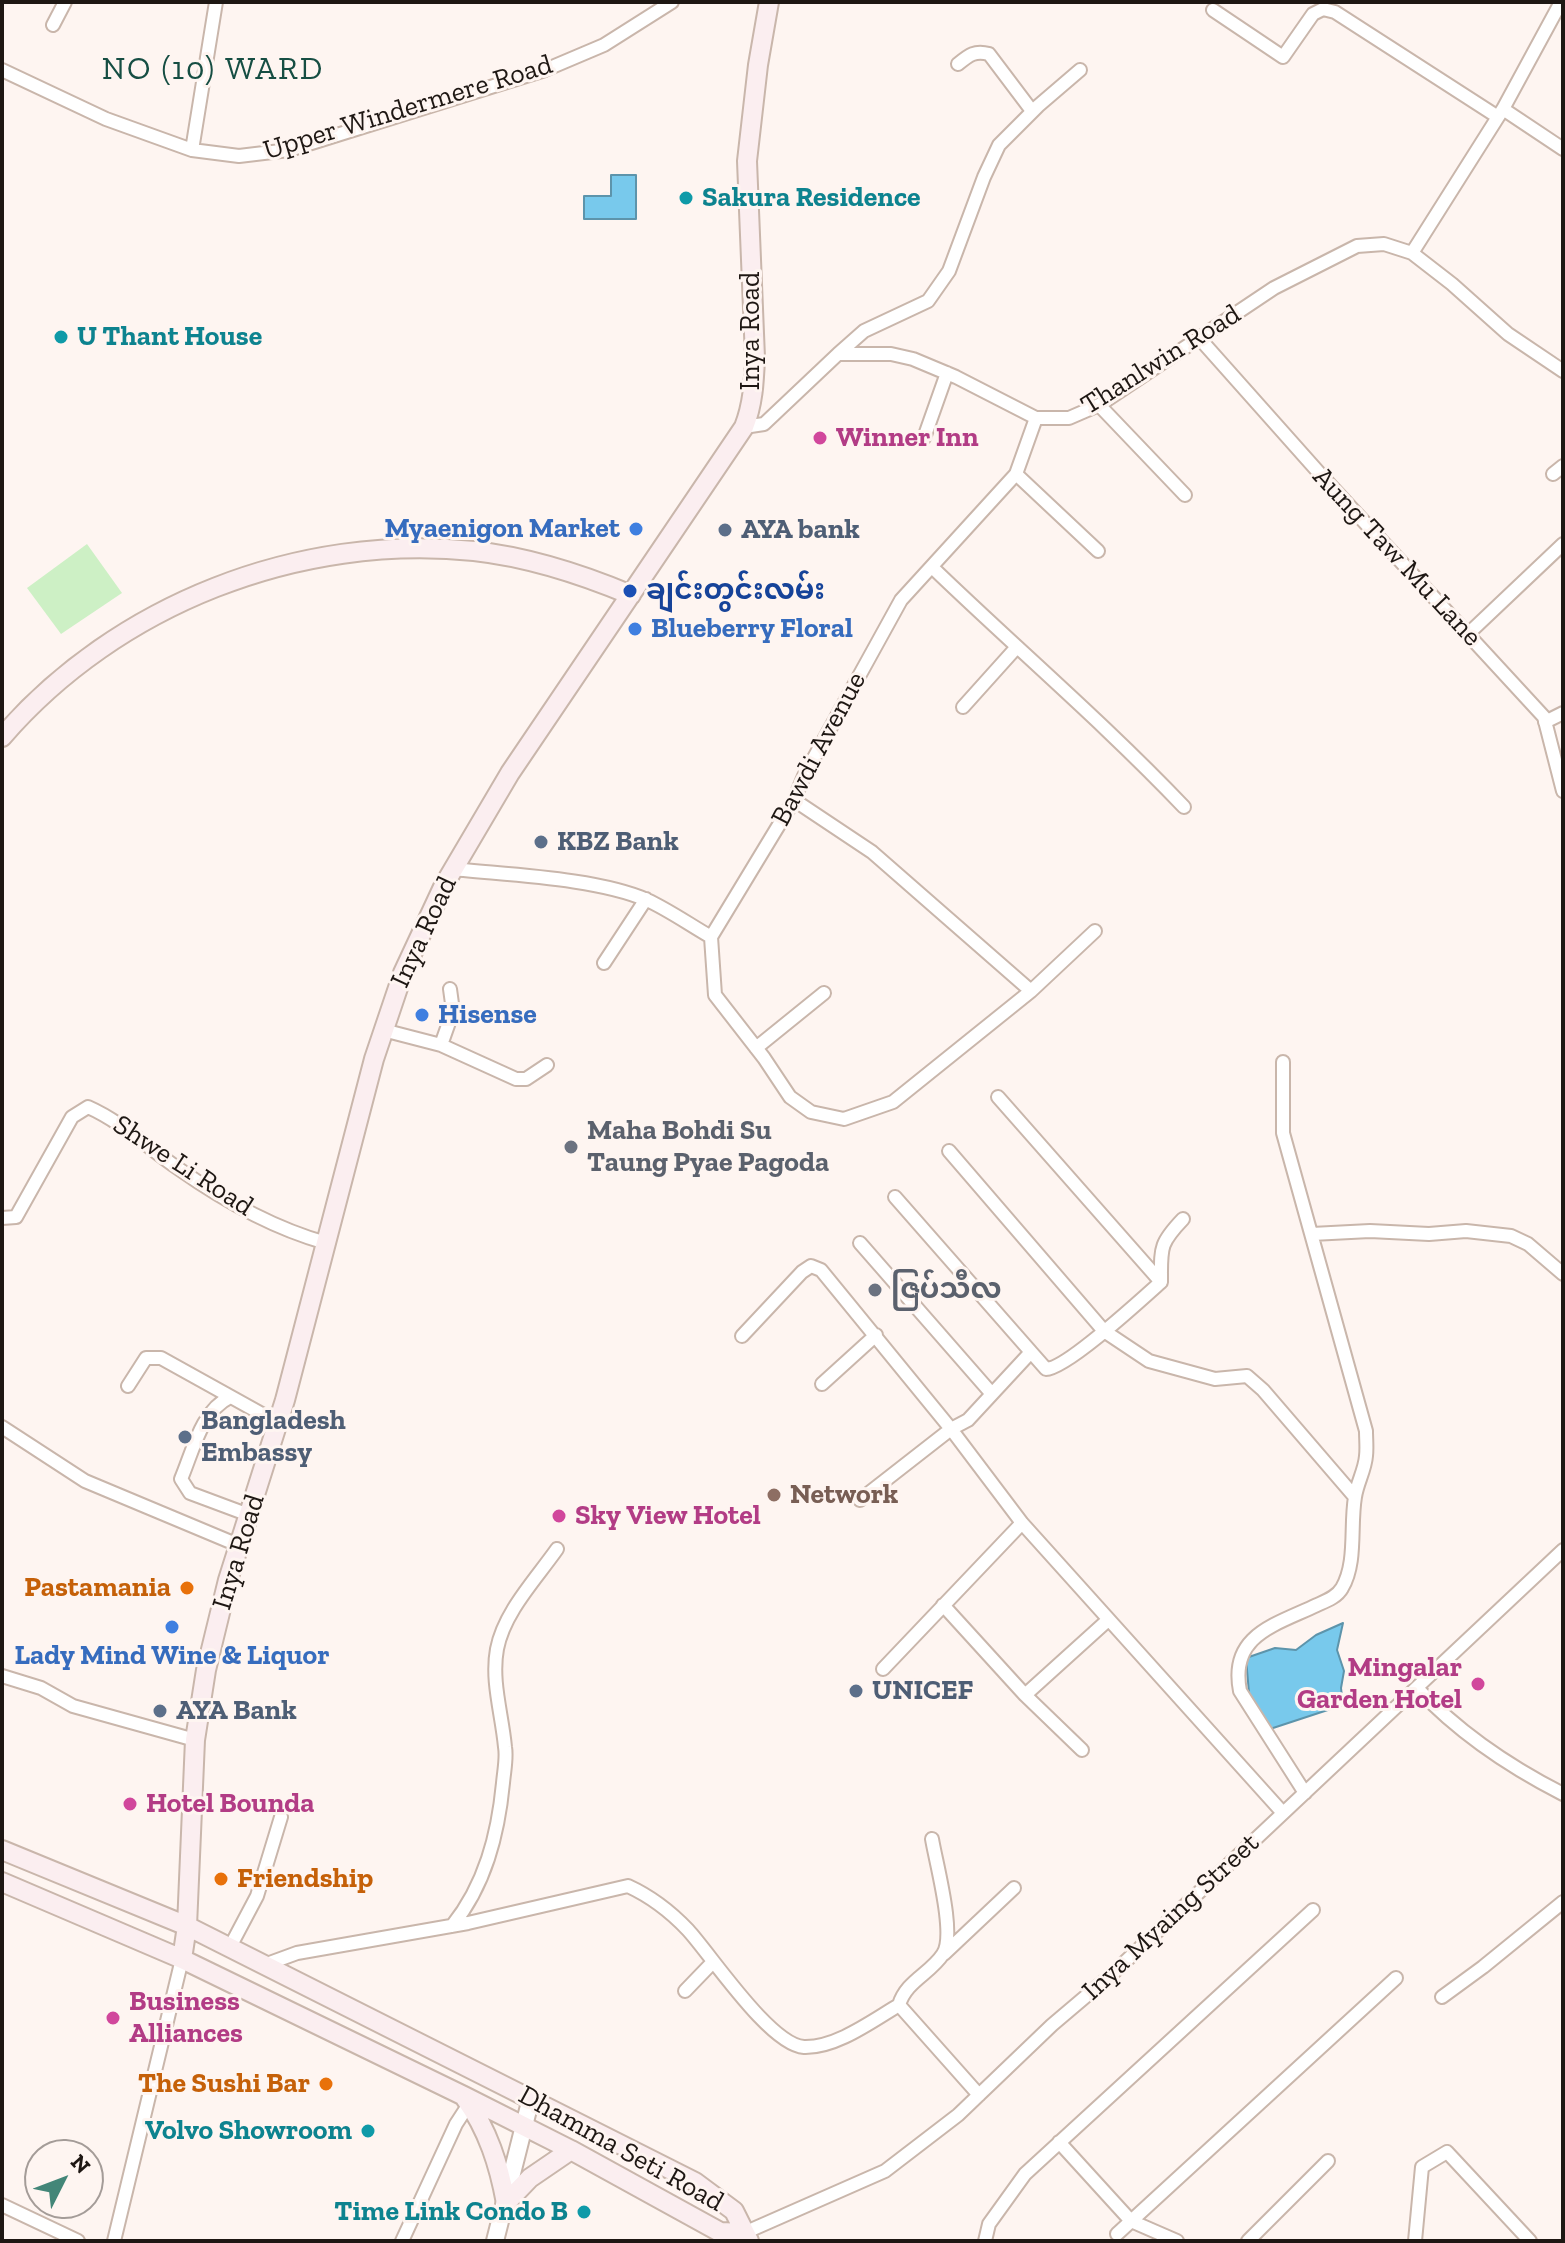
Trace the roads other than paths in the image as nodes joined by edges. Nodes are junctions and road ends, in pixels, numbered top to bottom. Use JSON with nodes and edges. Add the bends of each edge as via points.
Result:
{"nodes":[{"id":1,"x":65,"y":2,"type":"edge"},
{"id":2,"x":216,"y":2,"type":"edge"},
{"id":3,"x":672,"y":2,"type":"edge"},
{"id":4,"x":769,"y":2,"type":"edge"},
{"id":5,"x":1561,"y":6,"type":"edge"},
{"id":6,"x":1213,"y":10,"type":"dead end"},
{"id":7,"x":53,"y":25,"type":"dead end"},
{"id":8,"x":958,"y":64,"type":"dead end"},
{"id":9,"x":2,"y":70,"type":"edge"},
{"id":10,"x":1080,"y":70,"type":"dead end"},
{"id":11,"x":1032,"y":111,"type":"junction"},
{"id":12,"x":1500,"y":113,"type":"junction"},
{"id":13,"x":1563,"y":149,"type":"edge"},
{"id":14,"x":192,"y":150,"type":"junction"},
{"id":15,"x":1412,"y":253,"type":"junction"},
{"id":16,"x":1200,"y":339,"type":"junction"},
{"id":17,"x":838,"y":354,"type":"junction"},
{"id":18,"x":1563,"y":371,"type":"edge"},
{"id":19,"x":947,"y":373,"type":"junction"},
{"id":20,"x":1099,"y":405,"type":"junction"},
{"id":21,"x":1036,"y":418,"type":"junction"},
{"id":22,"x":744,"y":427,"type":"junction"},
{"id":23,"x":924,"y":438,"type":"dead end"},
{"id":24,"x":1016,"y":474,"type":"junction"},
{"id":25,"x":1185,"y":495,"type":"dead end"},
{"id":26,"x":1563,"y":544,"type":"edge"},
{"id":27,"x":1098,"y":551,"type":"dead end"},
{"id":28,"x":933,"y":568,"type":"junction"},
{"id":29,"x":631,"y":595,"type":"junction"},
{"id":30,"x":1468,"y":634,"type":"junction"},
{"id":31,"x":1016,"y":648,"type":"junction"},
{"id":32,"x":963,"y":707,"type":"dead end"},
{"id":33,"x":1563,"y":713,"type":"edge"},
{"id":34,"x":1545,"y":722,"type":"junction"},
{"id":35,"x":2,"y":737,"type":"edge"},
{"id":36,"x":1563,"y":791,"type":"edge"},
{"id":37,"x":794,"y":800,"type":"junction"},
{"id":38,"x":1184,"y":807,"type":"dead end"},
{"id":39,"x":453,"y":869,"type":"junction"},
{"id":40,"x":646,"y":899,"type":"junction"},
{"id":41,"x":1095,"y":931,"type":"dead end"},
{"id":42,"x":711,"y":937,"type":"junction"},
{"id":43,"x":604,"y":963,"type":"dead end"},
{"id":44,"x":450,"y":989,"type":"dead end"},
{"id":45,"x":1031,"y":991,"type":"junction"},
{"id":46,"x":824,"y":993,"type":"dead end"},
{"id":47,"x":383,"y":1030,"type":"junction"},
{"id":48,"x":441,"y":1045,"type":"junction"},
{"id":49,"x":756,"y":1048,"type":"junction"},
{"id":50,"x":1283,"y":1062,"type":"dead end"},
{"id":51,"x":547,"y":1065,"type":"dead end"},
{"id":52,"x":998,"y":1097,"type":"dead end"},
{"id":53,"x":949,"y":1151,"type":"dead end"},
{"id":54,"x":895,"y":1197,"type":"dead end"},
{"id":55,"x":2,"y":1218,"type":"edge"},
{"id":56,"x":1183,"y":1219,"type":"dead end"},
{"id":57,"x":1312,"y":1234,"type":"junction"},
{"id":58,"x":326,"y":1243,"type":"junction"},
{"id":59,"x":860,"y":1243,"type":"dead end"},
{"id":60,"x":1563,"y":1274,"type":"edge"},
{"id":61,"x":1161,"y":1282,"type":"junction"},
{"id":62,"x":1104,"y":1331,"type":"junction"},
{"id":63,"x":876,"y":1335,"type":"junction"},
{"id":64,"x":742,"y":1336,"type":"dead end"},
{"id":65,"x":1031,"y":1352,"type":"junction"},
{"id":66,"x":822,"y":1384,"type":"dead end"},
{"id":67,"x":128,"y":1386,"type":"dead end"},
{"id":68,"x":992,"y":1394,"type":"junction"},
{"id":69,"x":230,"y":1397,"type":"junction"},
{"id":70,"x":278,"y":1423,"type":"junction"},
{"id":71,"x":2,"y":1427,"type":"edge"},
{"id":72,"x":951,"y":1429,"type":"junction"},
{"id":73,"x":1355,"y":1497,"type":"junction"},
{"id":74,"x":860,"y":1500,"type":"dead end"},
{"id":75,"x":249,"y":1515,"type":"junction"},
{"id":76,"x":1022,"y":1523,"type":"junction"},
{"id":77,"x":238,"y":1545,"type":"junction"},
{"id":78,"x":557,"y":1549,"type":"dead end"},
{"id":79,"x":1563,"y":1550,"type":"edge"},
{"id":80,"x":943,"y":1605,"type":"junction"},
{"id":81,"x":1108,"y":1620,"type":"junction"},
{"id":82,"x":883,"y":1669,"type":"dead end"},
{"id":83,"x":2,"y":1676,"type":"edge"},
{"id":84,"x":1417,"y":1688,"type":"junction"},
{"id":85,"x":1025,"y":1695,"type":"junction"},
{"id":86,"x":195,"y":1740,"type":"junction"},
{"id":87,"x":1082,"y":1750,"type":"dead end"},
{"id":88,"x":1305,"y":1793,"type":"junction"},
{"id":89,"x":1563,"y":1794,"type":"edge"},
{"id":90,"x":1283,"y":1813,"type":"junction"},
{"id":91,"x":281,"y":1817,"type":"dead end"},
{"id":92,"x":932,"y":1839,"type":"dead end"},
{"id":93,"x":2,"y":1850,"type":"edge"},
{"id":94,"x":2,"y":1882,"type":"edge"},
{"id":95,"x":1014,"y":1888,"type":"dead end"},
{"id":96,"x":1563,"y":1902,"type":"edge"},
{"id":97,"x":1313,"y":1910,"type":"dead end"},
{"id":98,"x":187,"y":1926,"type":"junction"},
{"id":99,"x":452,"y":1926,"type":"junction"},
{"id":100,"x":230,"y":1947,"type":"junction"},
{"id":101,"x":944,"y":1954,"type":"junction"},
{"id":102,"x":182,"y":1959,"type":"junction"},
{"id":103,"x":712,"y":1963,"type":"junction"},
{"id":104,"x":267,"y":1964,"type":"junction"},
{"id":105,"x":1396,"y":1978,"type":"dead end"},
{"id":106,"x":685,"y":1991,"type":"dead end"},
{"id":107,"x":1442,"y":1997,"type":"dead end"},
{"id":108,"x":899,"y":2005,"type":"junction"},
{"id":109,"x":979,"y":2095,"type":"junction"},
{"id":110,"x":531,"y":2098,"type":"junction"},
{"id":111,"x":467,"y":2100,"type":"junction"},
{"id":112,"x":524,"y":2127,"type":"junction"},
{"id":113,"x":1059,"y":2142,"type":"junction"},
{"id":114,"x":571,"y":2150,"type":"junction"},
{"id":115,"x":1328,"y":2161,"type":"dead end"},
{"id":116,"x":506,"y":2203,"type":"junction"},
{"id":117,"x":2,"y":2205,"type":"edge"},
{"id":118,"x":1131,"y":2221,"type":"junction"},
{"id":119,"x":1117,"y":2234,"type":"dead end"},
{"id":120,"x":746,"y":2237,"type":"edge"},
{"id":121,"x":78,"y":2241,"type":"edge"},
{"id":122,"x":114,"y":2241,"type":"edge"},
{"id":123,"x":402,"y":2241,"type":"edge"},
{"id":124,"x":495,"y":2241,"type":"edge"},
{"id":125,"x":985,"y":2241,"type":"edge"},
{"id":126,"x":1177,"y":2241,"type":"edge"},
{"id":127,"x":1248,"y":2241,"type":"edge"},
{"id":128,"x":1415,"y":2241,"type":"edge"},
{"id":129,"x":1530,"y":2241,"type":"edge"}],
"edges":[{"from":1,"to":7,"type":"street"},
{"from":2,"to":14,"type":"street"},
{"from":3,"to":14,"type":"street","name":"Upper Windermere Road","via":[[604,45],[417,112],[289,150],[239,156]]},
{"from":4,"to":22,"type":"main road","name":"Inya Road","via":[[747,161],[755,358],[754,390]]},
{"from":5,"to":12,"type":"street"},
{"from":6,"to":12,"type":"street","via":[[1283,57],[1313,14],[1323,9],[1335,12]]},
{"from":8,"to":11,"type":"street","via":[[970,54],[989,54]]},
{"from":9,"to":14,"type":"street","name":"Upper Windermere Road","via":[[106,119]]},
{"from":10,"to":11,"type":"street"},
{"from":11,"to":17,"type":"street","via":[[999,145],[949,271],[928,301],[864,331]]},
{"from":12,"to":13,"type":"street"},
{"from":12,"to":15,"type":"street"},
{"from":15,"to":16,"type":"street","name":"Thanlwin Road","via":[[1384,244],[1357,246],[1274,288]]},
{"from":15,"to":18,"type":"street","name":"Thanlwin Road","via":[[1508,334]]},
{"from":16,"to":20,"type":"street","name":"Thanlwin Road"},
{"from":16,"to":30,"type":"street","name":"Aung Taw Mu Lane"},
{"from":17,"to":19,"type":"street","via":[[891,354]]},
{"from":17,"to":22,"type":"street","via":[[764,424]]},
{"from":19,"to":21,"type":"street"},
{"from":19,"to":23,"type":"street"},
{"from":20,"to":21,"type":"street","name":"Thanlwin Road","via":[[1069,418]]},
{"from":20,"to":25,"type":"street"},
{"from":21,"to":24,"type":"street","name":"Bawdi Avenue"},
{"from":22,"to":29,"type":"main road","name":"Inya Road"},
{"from":24,"to":27,"type":"street"},
{"from":24,"to":28,"type":"street","name":"Bawdi Avenue"},
{"from":26,"to":30,"type":"street"},
{"from":28,"to":31,"type":"street"},
{"from":28,"to":37,"type":"street","name":"Bawdi Avenue","via":[[901,600],[877,639]]},
{"from":29,"to":35,"type":"main road","via":[[589,577],[477,552],[437,549],[330,556],[263,572],[154,613],[79,664]]},
{"from":29,"to":39,"type":"main road","name":"Inya Road","via":[[510,773]]},
{"from":30,"to":34,"type":"street","name":"Aung Taw Mu Lane"},
{"from":31,"to":32,"type":"street"},
{"from":31,"to":38,"type":"street","via":[[1131,751]]},
{"from":33,"to":34,"type":"street"},
{"from":34,"to":36,"type":"street","name":"Aung Taw Mu Lane"},
{"from":37,"to":42,"type":"street","name":"Bawdi Avenue"},
{"from":37,"to":45,"type":"street","via":[[872,852]]},
{"from":39,"to":40,"type":"street","via":[[576,883]]},
{"from":39,"to":47,"type":"main road","name":"Inya Road","via":[[403,973]]},
{"from":40,"to":42,"type":"street"},
{"from":40,"to":43,"type":"street"},
{"from":41,"to":45,"type":"street"},
{"from":42,"to":49,"type":"street","via":[[715,995]]},
{"from":44,"to":48,"type":"street","via":[[453,1011]]},
{"from":45,"to":49,"type":"street","via":[[893,1102],[844,1119],[811,1112],[790,1097]]},
{"from":46,"to":49,"type":"street"},
{"from":47,"to":48,"type":"street"},
{"from":47,"to":58,"type":"main road","name":"Inya Road"},
{"from":48,"to":51,"type":"street","via":[[516,1079],[526,1079]]},
{"from":50,"to":57,"type":"street","via":[[1283,1133]]},
{"from":52,"to":61,"type":"street"},
{"from":53,"to":62,"type":"street"},
{"from":54,"to":65,"type":"street"},
{"from":55,"to":58,"type":"street","name":"Shwe Li Road","via":[[16,1217],[72,1117],[88,1107],[273,1225]]},
{"from":56,"to":61,"type":"street","via":[[1161,1248]]},
{"from":57,"to":60,"type":"street","via":[[1466,1231],[1511,1236]]},
{"from":57,"to":73,"type":"street","via":[[1366,1431],[1366,1457]]},
{"from":58,"to":70,"type":"main road","name":"Inya Road"},
{"from":59,"to":68,"type":"street"},
{"from":61,"to":62,"type":"street"},
{"from":62,"to":65,"type":"street","via":[[1051,1370]]},
{"from":62,"to":73,"type":"street","via":[[1149,1361],[1215,1379],[1247,1376]]},
{"from":63,"to":64,"type":"street","via":[[821,1270],[811,1266]]},
{"from":63,"to":66,"type":"street"},
{"from":63,"to":72,"type":"street"},
{"from":65,"to":68,"type":"street"},
{"from":67,"to":69,"type":"street","via":[[146,1358],[153,1357]]},
{"from":68,"to":72,"type":"street","via":[[968,1420]]},
{"from":69,"to":70,"type":"street"},
{"from":69,"to":75,"type":"street","via":[[208,1416],[181,1479],[190,1493]]},
{"from":70,"to":75,"type":"main road","name":"Inya Road"},
{"from":71,"to":77,"type":"street","via":[[85,1481]]},
{"from":72,"to":74,"type":"street"},
{"from":72,"to":76,"type":"street"},
{"from":73,"to":88,"type":"street","via":[[1348,1575],[1341,1591],[1266,1629],[1239,1658],[1240,1691]]},
{"from":75,"to":77,"type":"main road","name":"Inya Road"},
{"from":76,"to":80,"type":"street"},
{"from":76,"to":81,"type":"street"},
{"from":77,"to":86,"type":"main road","name":"Inya Road","via":[[206,1670]]},
{"from":78,"to":99,"type":"street","via":[[510,1615],[497,1646],[495,1674],[506,1750],[499,1824],[467,1907]]},
{"from":79,"to":84,"type":"street","name":"Inya Myaing Street"},
{"from":80,"to":82,"type":"street"},
{"from":80,"to":85,"type":"street"},
{"from":81,"to":85,"type":"street"},
{"from":81,"to":90,"type":"street"},
{"from":83,"to":86,"type":"street","via":[[41,1688],[73,1706]]},
{"from":84,"to":88,"type":"street","name":"Inya Myaing Street"},
{"from":84,"to":89,"type":"street","via":[[1461,1729]]},
{"from":85,"to":87,"type":"street"},
{"from":86,"to":98,"type":"main road","name":"Inya Road"},
{"from":88,"to":90,"type":"street","name":"Inya Myaing Street"},
{"from":90,"to":109,"type":"street","name":"Inya Myaing Street"},
{"from":91,"to":100,"type":"street","via":[[257,1896]]},
{"from":92,"to":101,"type":"street","via":[[949,1936]]},
{"from":93,"to":98,"type":"main road","name":"Dhamma Seti Road"},
{"from":94,"to":102,"type":"main road","name":"Dhamma Seti Road"},
{"from":95,"to":101,"type":"street"},
{"from":96,"to":107,"type":"street"},
{"from":97,"to":113,"type":"street"},
{"from":98,"to":100,"type":"main road","name":"Dhamma Seti Road"},
{"from":98,"to":102,"type":"main road","name":"Inya Road"},
{"from":99,"to":103,"type":"street","via":[[628,1886],[658,1901]]},
{"from":99,"to":104,"type":"street","via":[[297,1953]]},
{"from":100,"to":104,"type":"main road","name":"Dhamma Seti Road"},
{"from":101,"to":108,"type":"street","via":[[903,1993]]},
{"from":102,"to":111,"type":"main road","name":"Dhamma Seti Road"},
{"from":102,"to":122,"type":"street"},
{"from":103,"to":106,"type":"street"},
{"from":103,"to":108,"type":"street","via":[[762,2019],[785,2040],[803,2047],[842,2039]]},
{"from":104,"to":110,"type":"main road","name":"Dhamma Seti Road"},
{"from":105,"to":118,"type":"street"},
{"from":108,"to":109,"type":"street"},
{"from":109,"to":120,"type":"street","name":"Inya Myaing Street","via":[[885,2171]]},
{"from":110,"to":112,"type":"street"},
{"from":110,"to":120,"type":"main road","name":"Dhamma Seti Road","via":[[695,2182],[734,2211]]},
{"from":111,"to":112,"type":"main road","name":"Dhamma Seti Road"},
{"from":111,"to":116,"type":"main road","via":[[500,2169]]},
{"from":111,"to":123,"type":"street"},
{"from":112,"to":114,"type":"main road","name":"Dhamma Seti Road"},
{"from":112,"to":116,"type":"street"},
{"from":113,"to":118,"type":"street"},
{"from":113,"to":125,"type":"street","via":[[1025,2174],[989,2224]]},
{"from":114,"to":116,"type":"main road","via":[[530,2178]]},
{"from":114,"to":120,"type":"main road","name":"Dhamma Seti Road","via":[[720,2232]]},
{"from":115,"to":127,"type":"street"},
{"from":116,"to":124,"type":"street"},
{"from":117,"to":121,"type":"street"},
{"from":118,"to":119,"type":"street"},
{"from":118,"to":126,"type":"street"},
{"from":128,"to":129,"type":"street","via":[[1422,2167],[1447,2152]]}]}
